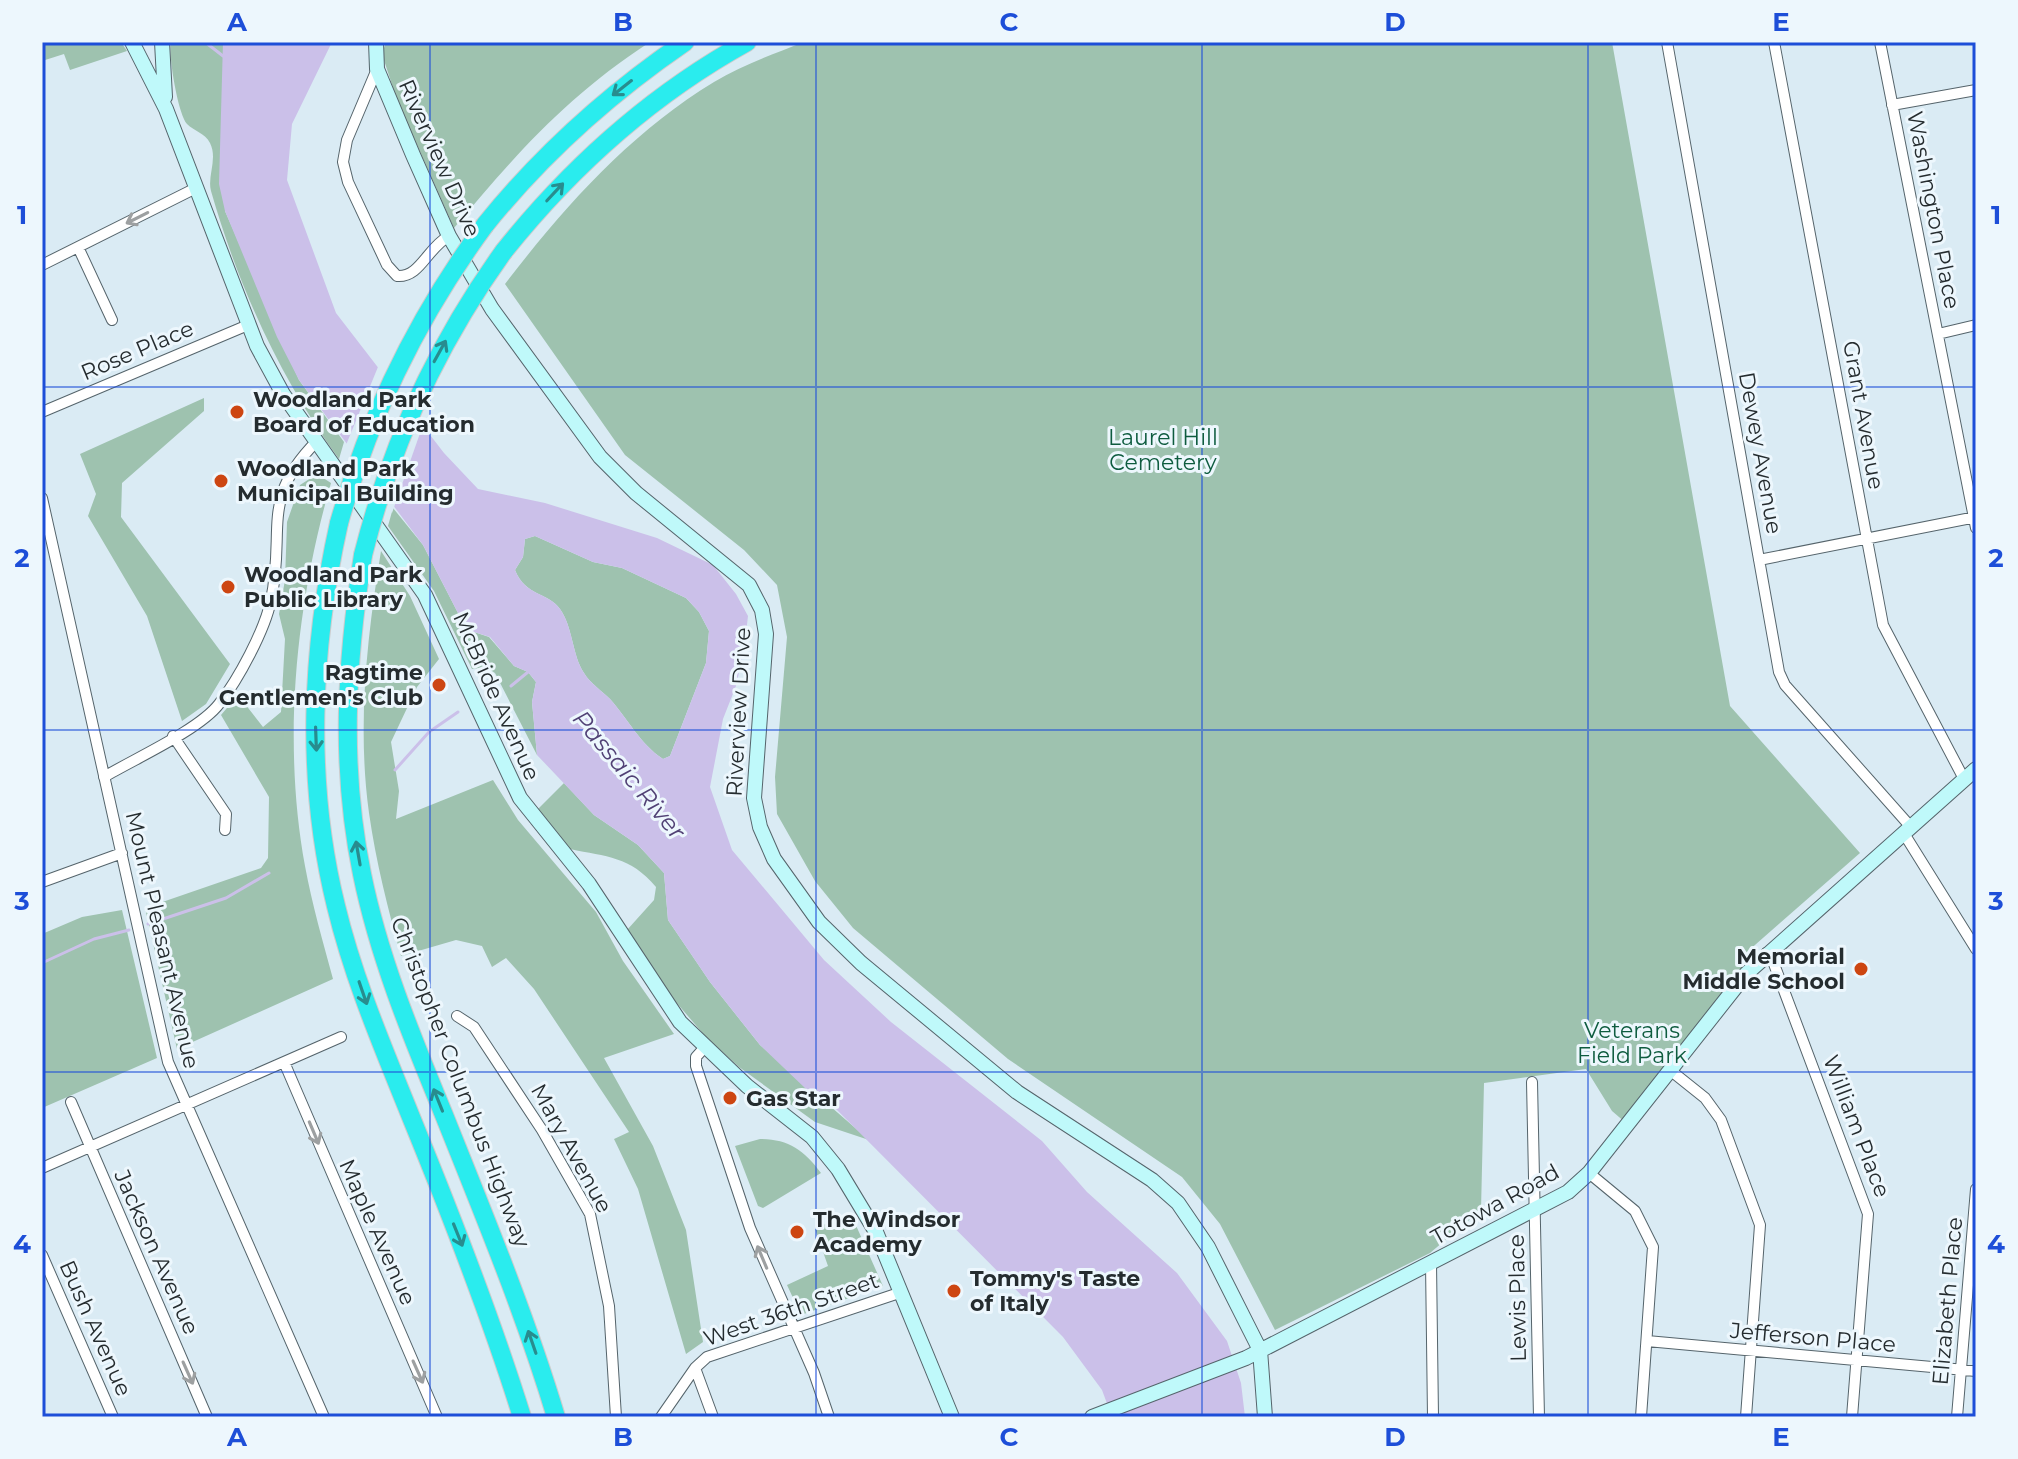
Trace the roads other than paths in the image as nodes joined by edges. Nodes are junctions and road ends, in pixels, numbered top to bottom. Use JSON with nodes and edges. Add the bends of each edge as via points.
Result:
{"nodes":[{"id":1,"x":132,"y":42,"type":"edge"},
{"id":2,"x":154,"y":42,"type":"edge"},
{"id":3,"x":162,"y":42,"type":"edge"},
{"id":4,"x":376,"y":42,"type":"edge"},
{"id":5,"x":685,"y":42,"type":"edge"},
{"id":6,"x":747,"y":42,"type":"edge"},
{"id":7,"x":1667,"y":42,"type":"edge"},
{"id":8,"x":1774,"y":42,"type":"edge"},
{"id":9,"x":1880,"y":42,"type":"edge"},
{"id":10,"x":144,"y":65,"type":"junction"},
{"id":11,"x":377,"y":69,"type":"junction"},
{"id":12,"x":1976,"y":90,"type":"edge"},
{"id":13,"x":1892,"y":105,"type":"junction"},
{"id":14,"x":166,"y":109,"type":"junction"},
{"id":15,"x":196,"y":188,"type":"junction"},
{"id":16,"x":449,"y":236,"type":"junction"},
{"id":17,"x":78,"y":247,"type":"junction"},
{"id":18,"x":42,"y":265,"type":"edge"},
{"id":19,"x":112,"y":320,"type":"dead end"},
{"id":20,"x":248,"y":325,"type":"junction"},
{"id":21,"x":1976,"y":325,"type":"edge"},
{"id":22,"x":1938,"y":334,"type":"junction"},
{"id":23,"x":42,"y":412,"type":"edge"},
{"id":24,"x":317,"y":441,"type":"junction"},
{"id":25,"x":42,"y":498,"type":"edge"},
{"id":26,"x":1975,"y":521,"type":"edge"},
{"id":27,"x":45,"y":527,"type":"edge"},
{"id":28,"x":1866,"y":539,"type":"junction"},
{"id":29,"x":1759,"y":560,"type":"junction"},
{"id":30,"x":173,"y":736,"type":"junction"},
{"id":31,"x":1976,"y":769,"type":"edge"},
{"id":32,"x":104,"y":777,"type":"junction"},
{"id":33,"x":1964,"y":779,"type":"junction"},
{"id":34,"x":1907,"y":829,"type":"junction"},
{"id":35,"x":225,"y":830,"type":"dead end"},
{"id":36,"x":122,"y":853,"type":"junction"},
{"id":37,"x":42,"y":882,"type":"edge"},
{"id":38,"x":1976,"y":949,"type":"edge"},
{"id":39,"x":1766,"y":953,"type":"junction"},
{"id":40,"x":457,"y":1016,"type":"dead end"},
{"id":41,"x":341,"y":1037,"type":"dead end"},
{"id":42,"x":705,"y":1047,"type":"junction"},
{"id":43,"x":284,"y":1062,"type":"junction"},
{"id":44,"x":1670,"y":1070,"type":"junction"},
{"id":45,"x":1532,"y":1082,"type":"dead end"},
{"id":46,"x":71,"y":1102,"type":"dead end"},
{"id":47,"x":186,"y":1105,"type":"junction"},
{"id":48,"x":90,"y":1148,"type":"junction"},
{"id":49,"x":42,"y":1168,"type":"edge"},
{"id":50,"x":1589,"y":1173,"type":"junction"},
{"id":51,"x":1976,"y":1189,"type":"edge"},
{"id":52,"x":1536,"y":1211,"type":"junction"},
{"id":53,"x":42,"y":1255,"type":"edge"},
{"id":54,"x":1431,"y":1263,"type":"junction"},
{"id":55,"x":902,"y":1292,"type":"junction"},
{"id":56,"x":793,"y":1328,"type":"junction"},
{"id":57,"x":1647,"y":1341,"type":"junction"},
{"id":58,"x":1260,"y":1350,"type":"junction"},
{"id":59,"x":1752,"y":1351,"type":"junction"},
{"id":60,"x":1857,"y":1361,"type":"junction"},
{"id":61,"x":695,"y":1368,"type":"junction"},
{"id":62,"x":1961,"y":1370,"type":"junction"},
{"id":63,"x":1976,"y":1371,"type":"edge"},
{"id":64,"x":1098,"y":1414,"type":"edge"},
{"id":65,"x":113,"y":1417,"type":"edge"},
{"id":66,"x":207,"y":1417,"type":"edge"},
{"id":67,"x":324,"y":1417,"type":"edge"},
{"id":68,"x":437,"y":1417,"type":"edge"},
{"id":69,"x":522,"y":1417,"type":"edge"},
{"id":70,"x":556,"y":1417,"type":"edge"},
{"id":71,"x":616,"y":1417,"type":"edge"},
{"id":72,"x":661,"y":1417,"type":"edge"},
{"id":73,"x":713,"y":1417,"type":"edge"},
{"id":74,"x":829,"y":1417,"type":"edge"},
{"id":75,"x":952,"y":1417,"type":"edge"},
{"id":76,"x":1265,"y":1417,"type":"edge"},
{"id":77,"x":1433,"y":1417,"type":"edge"},
{"id":78,"x":1539,"y":1417,"type":"edge"},
{"id":79,"x":1641,"y":1417,"type":"edge"},
{"id":80,"x":1746,"y":1417,"type":"edge"},
{"id":81,"x":1852,"y":1417,"type":"edge"},
{"id":82,"x":1957,"y":1417,"type":"edge"}],
"edges":[{"from":1,"to":10,"type":"main road","name":"McBride Avenue"},
{"from":2,"to":10,"type":"main road"},
{"from":3,"to":14,"type":"main road","name":"McBride Avenue"},
{"from":4,"to":11,"type":"main road","name":"Riverview Drive"},
{"from":5,"to":69,"type":"highway","one_way":true,"bridge":true,"via":[[629,82],[525,177],[440,289],[370,428],[339,523],[321,620],[316,762],[329,873],[345,939],[472,1270]]},
{"from":70,"to":6,"type":"highway","name":"Christopher Columbus Highway","one_way":true,"bridge":true,"via":[[509,1278],[396,991],[362,873],[348,775],[350,642],[363,555],[389,466],[450,332],[504,251],[565,181],[668,92]]},
{"from":7,"to":29,"type":"street","name":"Dewey Avenue"},
{"from":8,"to":28,"type":"street","name":"Grant Avenue"},
{"from":9,"to":13,"type":"street","name":"Washington Place"},
{"from":10,"to":14,"type":"main road","name":"McBride Avenue"},
{"from":11,"to":16,"type":"main road","name":"Riverview Drive"},
{"from":11,"to":16,"type":"street","via":[[344,151],[348,182],[397,276],[411,274],[435,244]]},
{"from":12,"to":13,"type":"street"},
{"from":13,"to":22,"type":"street","name":"Washington Place"},
{"from":14,"to":15,"type":"main road","name":"McBride Avenue"},
{"from":15,"to":17,"type":"street","one_way":true},
{"from":15,"to":20,"type":"main road","name":"McBride Avenue"},
{"from":16,"to":58,"type":"main road","name":"Riverview Drive","via":[[492,309],[600,457],[636,493],[731,567],[756,595],[766,634],[754,762],[756,813],[766,843],[796,892],[846,950],[975,1059],[1166,1190],[1198,1229]]},
{"from":17,"to":18,"type":"street"},
{"from":17,"to":19,"type":"street"},
{"from":20,"to":23,"type":"street","name":"Rose Place"},
{"from":20,"to":24,"type":"main road","name":"McBride Avenue","via":[[283,394]]},
{"from":21,"to":22,"type":"street"},
{"from":22,"to":26,"type":"street","name":"Washington Place"},
{"from":24,"to":30,"type":"street","via":[[282,488],[273,589],[260,632],[220,703]]},
{"from":24,"to":42,"type":"main road","name":"McBride Avenue","via":[[425,595],[520,798],[589,884],[672,1010]]},
{"from":25,"to":27,"type":"street","name":"Mount Pleasant Avenue"},
{"from":26,"to":28,"type":"street"},
{"from":27,"to":32,"type":"street","name":"Mount Pleasant Avenue"},
{"from":28,"to":29,"type":"street"},
{"from":28,"to":33,"type":"street","name":"Grant Avenue","via":[[1886,635]]},
{"from":29,"to":34,"type":"street","name":"Dewey Avenue","via":[[1782,679]]},
{"from":30,"to":32,"type":"street"},
{"from":30,"to":35,"type":"street","via":[[226,814]]},
{"from":31,"to":33,"type":"main road","name":"Totowa Road"},
{"from":32,"to":36,"type":"street","name":"Mount Pleasant Avenue"},
{"from":33,"to":34,"type":"main road","name":"Totowa Road"},
{"from":34,"to":38,"type":"street"},
{"from":34,"to":39,"type":"main road","name":"Totowa Road"},
{"from":36,"to":37,"type":"street"},
{"from":36,"to":47,"type":"street","name":"Mount Pleasant Avenue","via":[[163,1045]]},
{"from":39,"to":44,"type":"main road","name":"Totowa Road"},
{"from":39,"to":60,"type":"street","name":"William Place","via":[[1866,1204],[1869,1224]]},
{"from":40,"to":71,"type":"street","name":"Mary Avenue","via":[[483,1040],[590,1214],[609,1306]]},
{"from":41,"to":43,"type":"street"},
{"from":42,"to":55,"type":"main road","name":"McBride Avenue","via":[[825,1150],[862,1204]]},
{"from":56,"to":42,"type":"street","one_way":true,"via":[[750,1228],[696,1066]]},
{"from":43,"to":47,"type":"street"},
{"from":43,"to":68,"type":"street","name":"Maple Avenue","one_way":true},
{"from":44,"to":50,"type":"main road","name":"Totowa Road"},
{"from":44,"to":59,"type":"street","via":[[1705,1098],[1721,1120],[1756,1211],[1762,1235]]},
{"from":45,"to":52,"type":"street","name":"Lewis Place"},
{"from":46,"to":48,"type":"street","name":"Jackson Avenue"},
{"from":47,"to":48,"type":"street"},
{"from":47,"to":67,"type":"street","name":"Mount Pleasant Avenue"},
{"from":48,"to":49,"type":"street"},
{"from":48,"to":66,"type":"street","name":"Jackson Avenue","one_way":true},
{"from":50,"to":52,"type":"main road","name":"Totowa Road"},
{"from":50,"to":57,"type":"street","via":[[1635,1211],[1649,1236],[1654,1256]]},
{"from":51,"to":62,"type":"street","name":"Elizabeth Place"},
{"from":52,"to":54,"type":"main road","name":"Totowa Road"},
{"from":52,"to":78,"type":"street","name":"Lewis Place"},
{"from":53,"to":65,"type":"street","name":"Bush Avenue"},
{"from":54,"to":58,"type":"main road","name":"Totowa Road"},
{"from":54,"to":77,"type":"street"},
{"from":55,"to":56,"type":"street","name":"West 36th Street"},
{"from":55,"to":75,"type":"main road","name":"McBride Avenue"},
{"from":56,"to":61,"type":"street","name":"West 36th Street","via":[[707,1357]]},
{"from":56,"to":74,"type":"street"},
{"from":57,"to":59,"type":"street","name":"Jefferson Place"},
{"from":57,"to":79,"type":"street"},
{"from":58,"to":64,"type":"main road","name":"Totowa Road"},
{"from":58,"to":76,"type":"main road"},
{"from":59,"to":60,"type":"street","name":"Jefferson Place"},
{"from":59,"to":80,"type":"street"},
{"from":60,"to":62,"type":"street","name":"Jefferson Place"},
{"from":60,"to":81,"type":"street","name":"William Place"},
{"from":61,"to":72,"type":"street"},
{"from":61,"to":73,"type":"street"},
{"from":62,"to":63,"type":"street","name":"Jefferson Place"},
{"from":62,"to":82,"type":"street","name":"Elizabeth Place"}]}
